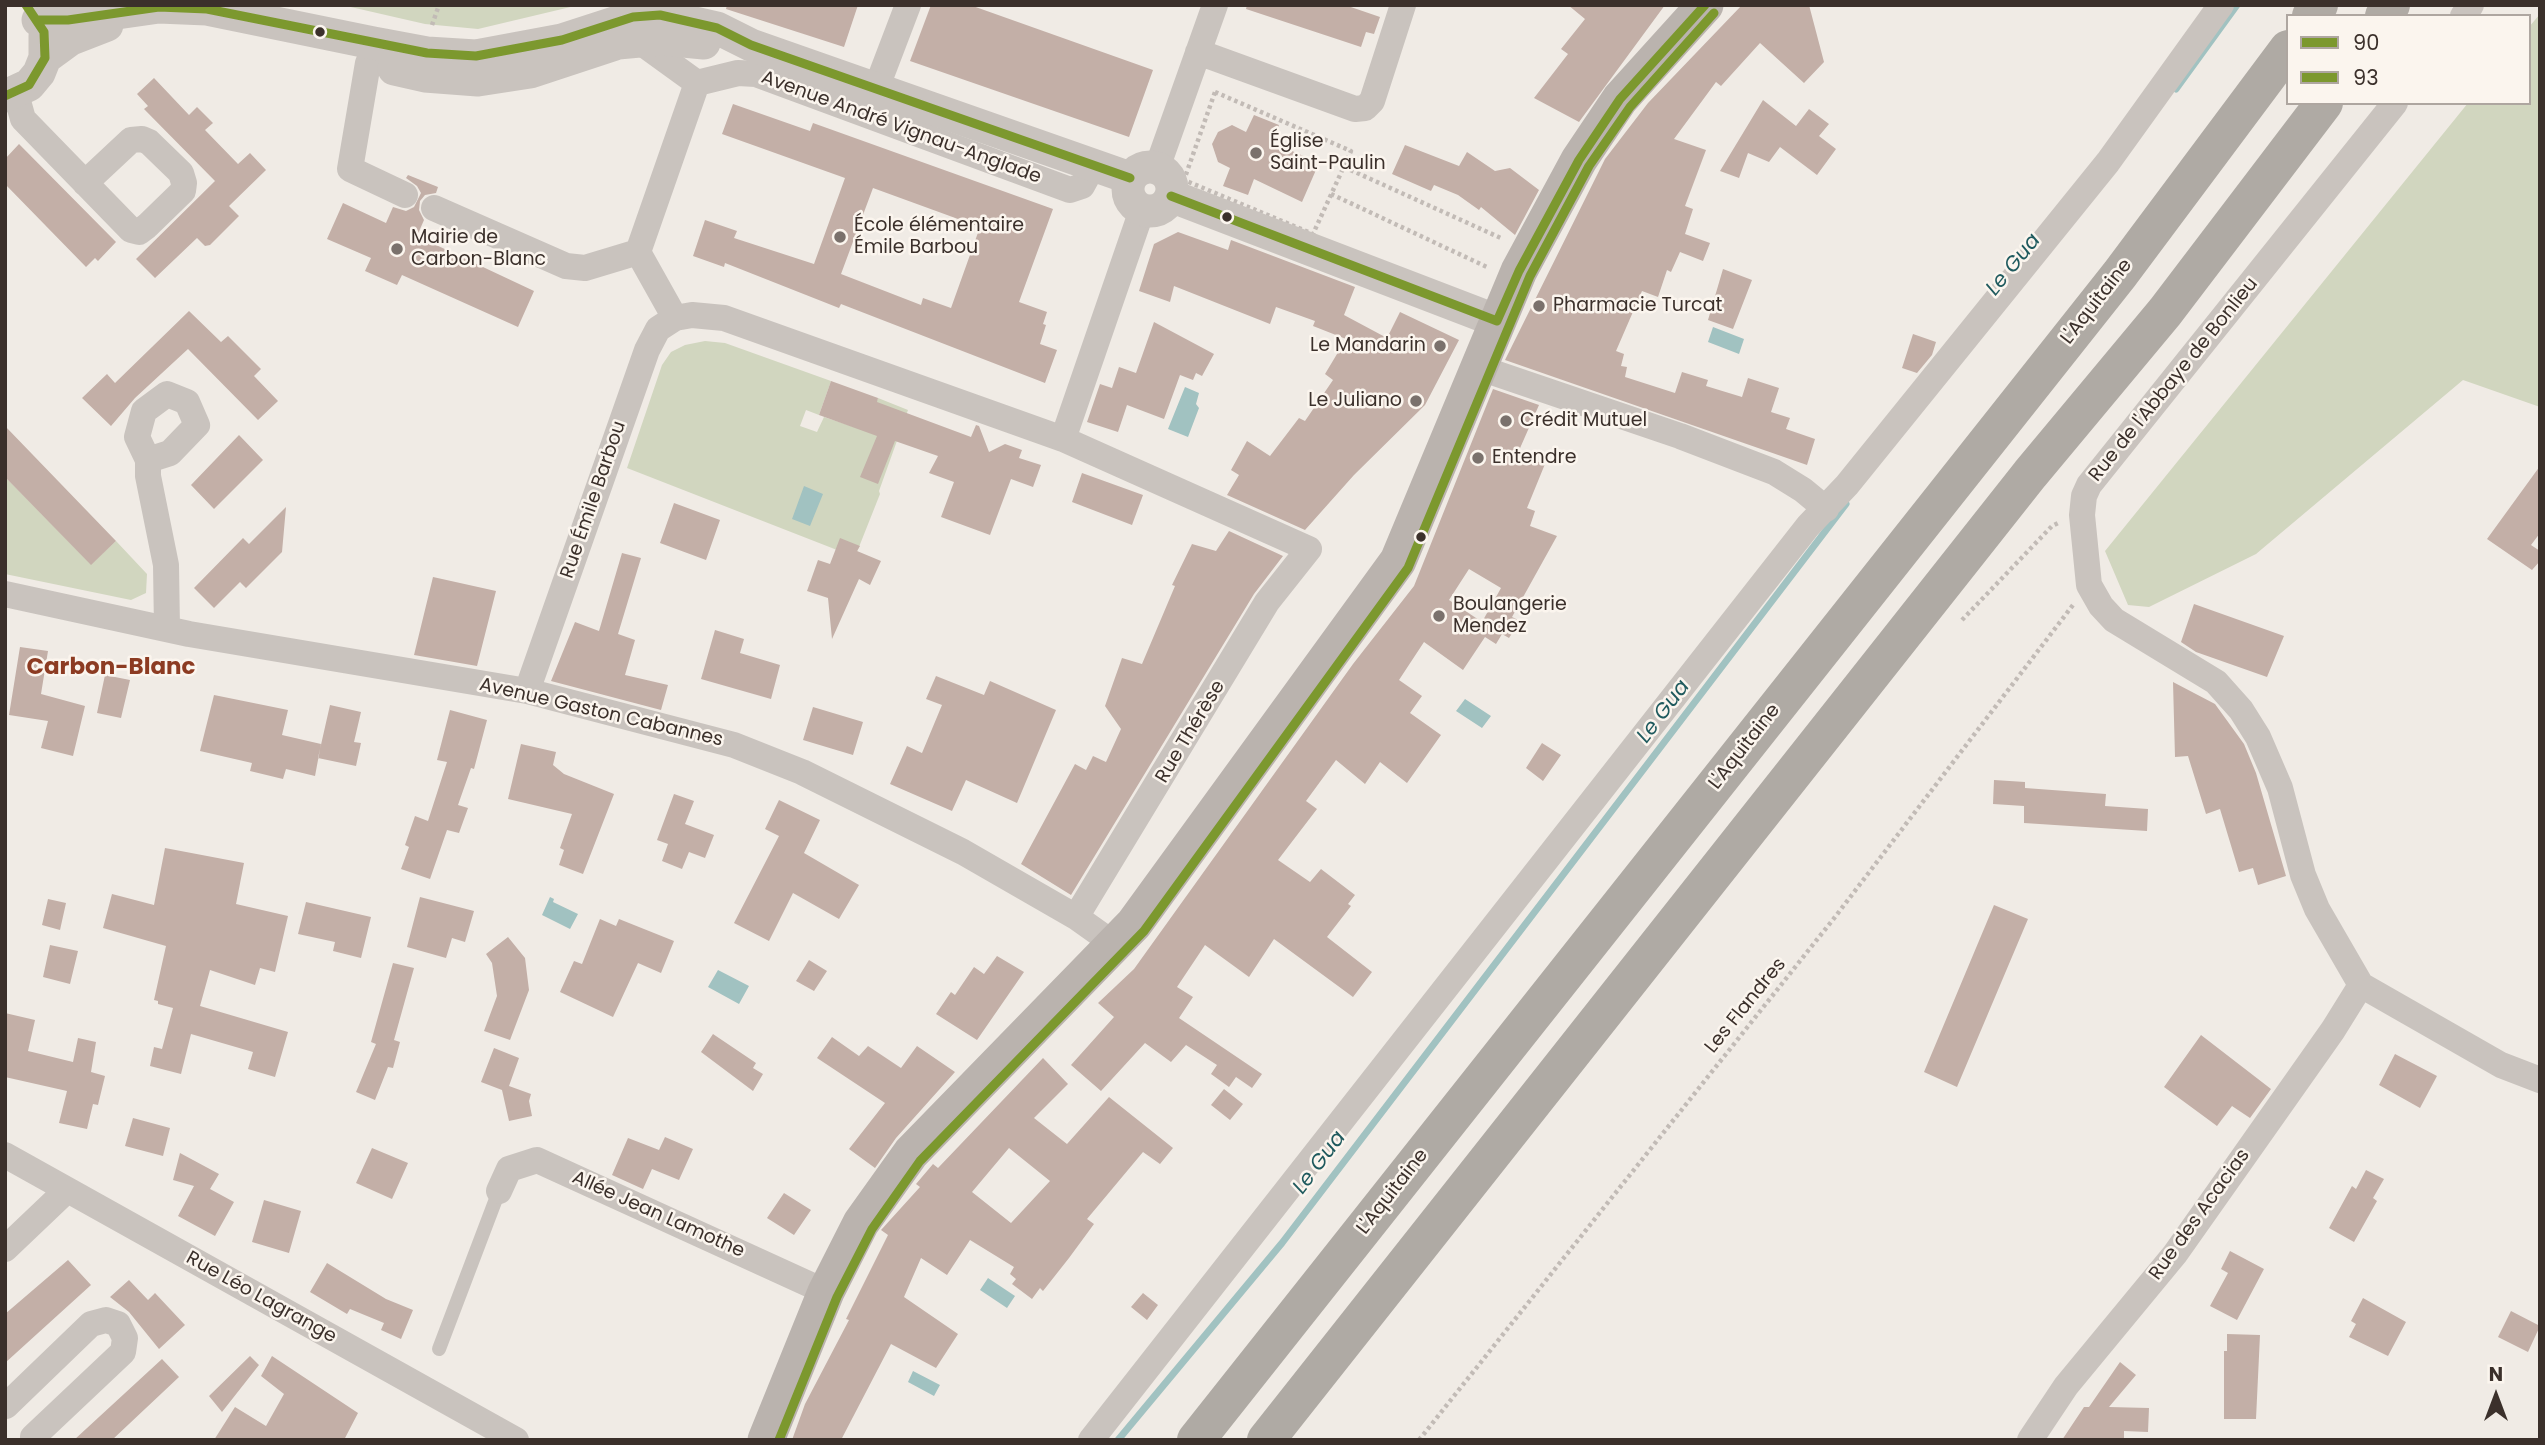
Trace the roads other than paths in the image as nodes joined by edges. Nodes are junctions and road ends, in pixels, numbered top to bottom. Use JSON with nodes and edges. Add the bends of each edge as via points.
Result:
{"nodes":[{"id":1,"x":908,"y":5,"type":"edge"},
{"id":2,"x":1215,"y":5,"type":"edge"},
{"id":3,"x":1403,"y":5,"type":"edge"},
{"id":4,"x":1705,"y":5,"type":"edge"},
{"id":5,"x":2221,"y":5,"type":"edge"},
{"id":6,"x":32,"y":12,"type":"edge"},
{"id":7,"x":639,"y":41,"type":"junction"},
{"id":8,"x":751,"y":45,"type":"junction"},
{"id":9,"x":1198,"y":52,"type":"junction"},
{"id":10,"x":2286,"y":53,"type":"edge"},
{"id":11,"x":45,"y":58,"type":"junction"},
{"id":12,"x":368,"y":63,"type":"junction"},
{"id":13,"x":697,"y":83,"type":"junction"},
{"id":14,"x":876,"y":89,"type":"junction"},
{"id":15,"x":10,"y":95,"type":"edge"},
{"id":16,"x":2323,"y":105,"type":"edge"},
{"id":17,"x":2393,"y":105,"type":"edge"},
{"id":18,"x":1093,"y":166,"type":"junction"},
{"id":19,"x":85,"y":183,"type":"dead end"},
{"id":20,"x":1150,"y":188,"type":"junction"},
{"id":21,"x":405,"y":195,"type":"dead end"},
{"id":22,"x":434,"y":208,"type":"dead end"},
{"id":23,"x":638,"y":252,"type":"junction"},
{"id":24,"x":675,"y":318,"type":"junction"},
{"id":25,"x":1497,"y":321,"type":"junction"},
{"id":26,"x":1477,"y":367,"type":"junction"},
{"id":27,"x":1063,"y":439,"type":"junction"},
{"id":28,"x":148,"y":460,"type":"dead end"},
{"id":29,"x":1825,"y":509,"type":"junction"},
{"id":30,"x":5,"y":594,"type":"edge"},
{"id":31,"x":167,"y":629,"type":"junction"},
{"id":32,"x":527,"y":691,"type":"junction"},
{"id":33,"x":1076,"y":917,"type":"junction"},
{"id":34,"x":1124,"y":934,"type":"junction"},
{"id":35,"x":2361,"y":985,"type":"junction"},
{"id":36,"x":2540,"y":1080,"type":"edge"},
{"id":37,"x":5,"y":1155,"type":"edge"},
{"id":38,"x":67,"y":1190,"type":"junction"},
{"id":39,"x":499,"y":1191,"type":"joint"},
{"id":40,"x":5,"y":1249,"type":"edge"},
{"id":41,"x":826,"y":1292,"type":"junction"},
{"id":42,"x":439,"y":1349,"type":"dead end"},
{"id":43,"x":6,"y":1406,"type":"edge"},
{"id":44,"x":478,"y":1430,"type":"edge"},
{"id":45,"x":34,"y":1438,"type":"edge"},
{"id":46,"x":516,"y":1440,"type":"edge"},
{"id":47,"x":766,"y":1440,"type":"edge"},
{"id":48,"x":1091,"y":1440,"type":"edge"},
{"id":49,"x":1196,"y":1440,"type":"edge"},
{"id":50,"x":1266,"y":1440,"type":"edge"},
{"id":51,"x":2030,"y":1440,"type":"edge"}],
"edges":[{"from":1,"to":14,"type":"street"},
{"from":2,"to":9,"type":"street"},
{"from":3,"to":9,"type":"street","via":[[1365,108],[1355,109]]},
{"from":4,"to":25,"type":"main road","via":[[1620,99],[1579,160]]},
{"from":5,"to":29,"type":"street","via":[[2108,162]]},
{"from":6,"to":8,"type":"street","name":"Avenue André Vignau-Anglade","via":[[68,20],[159,7],[207,9],[427,53],[476,56],[562,40],[633,17],[660,15],[717,28]]},
{"from":6,"to":11,"type":"street","via":[[46,45]]},
{"from":7,"to":8,"type":"street","name":"Avenue André Vignau-Anglade","via":[[662,38]]},
{"from":7,"to":12,"type":"street","name":"Avenue André Vignau-Anglade","via":[[618,43],[530,72],[478,80],[425,76]]},
{"from":7,"to":13,"type":"street"},
{"from":8,"to":14,"type":"street","name":"Avenue André Vignau-Anglade"},
{"from":9,"to":20,"type":"street"},
{"from":10,"to":49,"type":"highway","name":"L'Aquitaine","via":[[2120,274]]},
{"from":11,"to":12,"type":"street","name":"Avenue André Vignau-Anglade","via":[[71,39],[108,25],[161,21],[206,24]]},
{"from":11,"to":15,"type":"street","via":[[29,85]]},
{"from":12,"to":21,"type":"street","via":[[350,169]]},
{"from":13,"to":18,"type":"street","name":"Avenue André Vignau-Anglade","via":[[738,73],[764,76],[1070,190],[1082,186]]},
{"from":13,"to":23,"type":"street"},
{"from":14,"to":18,"type":"street","name":"Avenue André Vignau-Anglade"},
{"from":15,"to":19,"type":"street","via":[[23,119]]},
{"from":16,"to":50,"type":"highway","via":[[2165,312],[2021,485]]},
{"from":17,"to":35,"type":"street","name":"Rue de l'Abbaye de Bonlieu","via":[[2090,485],[2082,515],[2089,585],[2101,606],[2114,620],[2216,682],[2258,737],[2280,788],[2317,909]]},
{"from":18,"to":20,"type":"street","name":"Avenue André Vignau-Anglade"},
{"from":20,"to":25,"type":"street","name":"Avenue André Vignau-Anglade"},
{"from":20,"to":27,"type":"street"},
{"from":22,"to":23,"type":"street","via":[[566,266],[585,268]]},
{"from":23,"to":24,"type":"street"},
{"from":24,"to":27,"type":"street","via":[[724,318]]},
{"from":24,"to":32,"type":"street","name":"Rue Émile Barbou","via":[[658,329],[647,350]]},
{"from":25,"to":26,"type":"main road"},
{"from":26,"to":29,"type":"street","via":[[1774,472]]},
{"from":26,"to":34,"type":"main road","via":[[1398,561]]},
{"from":27,"to":33,"type":"street","name":"Rue Thérèse","via":[[1308,549],[1267,602]]},
{"from":28,"to":31,"type":"street","via":[[166,565]]},
{"from":29,"to":48,"type":"street"},
{"from":30,"to":31,"type":"street","name":"Avenue Gaston Cabannes"},
{"from":31,"to":32,"type":"street","name":"Avenue Gaston Cabannes"},
{"from":32,"to":33,"type":"street","name":"Avenue Gaston Cabannes","via":[[734,745],[803,772],[963,852]]},
{"from":33,"to":34,"type":"street","name":"Avenue Gaston Cabannes"},
{"from":34,"to":41,"type":"main road","via":[[911,1153],[861,1223]]},
{"from":35,"to":36,"type":"street","via":[[2501,1065]]},
{"from":35,"to":51,"type":"street","name":"Rue des Acacias","via":[[2175,1254],[2066,1385]]},
{"from":37,"to":38,"type":"street","name":"Rue Léo Lagrange"},
{"from":38,"to":40,"type":"street"},
{"from":38,"to":44,"type":"street","name":"Rue Léo Lagrange"},
{"from":39,"to":41,"type":"street","name":"Allée Jean Lamothe","via":[[509,1169],[537,1160]]},
{"from":39,"to":42,"type":"lane"},
{"from":41,"to":47,"type":"main road"},
{"from":43,"to":45,"type":"street"},
{"from":43,"to":45,"type":"street","via":[[91,1324],[106,1320],[118,1324],[125,1338],[123,1352]]},
{"from":44,"to":46,"type":"street","name":"Rue Léo Lagrange"}]}
